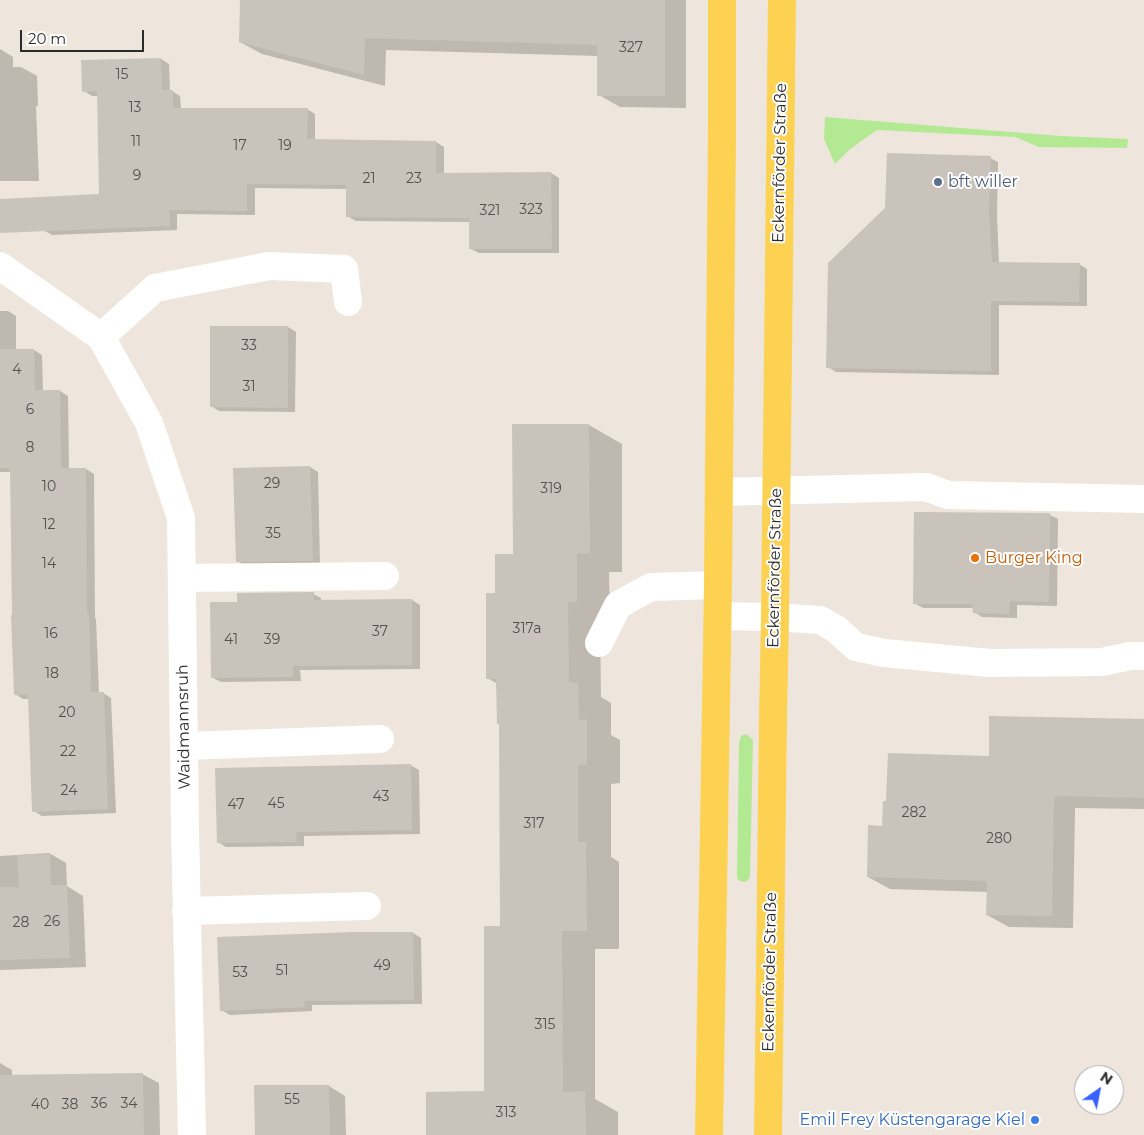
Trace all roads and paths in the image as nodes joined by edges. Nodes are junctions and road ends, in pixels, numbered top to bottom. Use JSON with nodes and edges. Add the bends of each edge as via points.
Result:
{"nodes":[{"id":1,"x":722,"y":0,"type":"edge"},
{"id":2,"x":782,"y":0,"type":"edge"},
{"id":3,"x":0,"y":266,"type":"edge"},
{"id":4,"x":348,"y":302,"type":"dead end"},
{"id":5,"x":101,"y":336,"type":"junction"},
{"id":6,"x":776,"y":491,"type":"junction"},
{"id":7,"x":719,"y":492,"type":"junction"},
{"id":8,"x":1144,"y":500,"type":"edge"},
{"id":9,"x":385,"y":576,"type":"dead end"},
{"id":10,"x":182,"y":578,"type":"junction"},
{"id":11,"x":718,"y":585,"type":"junction"},
{"id":12,"x":718,"y":616,"type":"junction"},
{"id":13,"x":776,"y":617,"type":"junction"},
{"id":14,"x":599,"y":643,"type":"dead end"},
{"id":15,"x":1144,"y":656,"type":"edge"},
{"id":16,"x":380,"y":739,"type":"dead end"},
{"id":17,"x":184,"y":746,"type":"junction"},
{"id":18,"x":367,"y":906,"type":"dead end"},
{"id":19,"x":186,"y":911,"type":"junction"},
{"id":20,"x":192,"y":1135,"type":"edge"},
{"id":21,"x":709,"y":1135,"type":"edge"},
{"id":22,"x":768,"y":1135,"type":"edge"}],
"edges":[{"from":1,"to":7,"type":"main road"},
{"from":2,"to":6,"type":"main road","name":"Eckernförder Straße"},
{"from":3,"to":5,"type":"street","name":"Waidmannsruh"},
{"from":4,"to":5,"type":"street","via":[[344,269],[269,266],[155,288]]},
{"from":5,"to":10,"type":"street","name":"Waidmannsruh","via":[[148,423],[181,518]]},
{"from":6,"to":7,"type":"street"},
{"from":6,"to":8,"type":"street","via":[[926,487],[948,495]]},
{"from":6,"to":13,"type":"main road","name":"Eckernförder Straße"},
{"from":7,"to":11,"type":"main road"},
{"from":9,"to":10,"type":"street"},
{"from":10,"to":17,"type":"street","name":"Waidmannsruh"},
{"from":11,"to":12,"type":"main road"},
{"from":11,"to":14,"type":"street","via":[[651,587],[618,605]]},
{"from":12,"to":13,"type":"street"},
{"from":12,"to":21,"type":"main road"},
{"from":13,"to":15,"type":"street","via":[[820,620],[856,646],[884,653],[990,663],[1102,662]]},
{"from":13,"to":22,"type":"main road","name":"Eckernförder Straße"},
{"from":16,"to":17,"type":"street"},
{"from":17,"to":19,"type":"street","name":"Waidmannsruh"},
{"from":18,"to":19,"type":"street"},
{"from":19,"to":20,"type":"street","name":"Waidmannsruh"}]}
